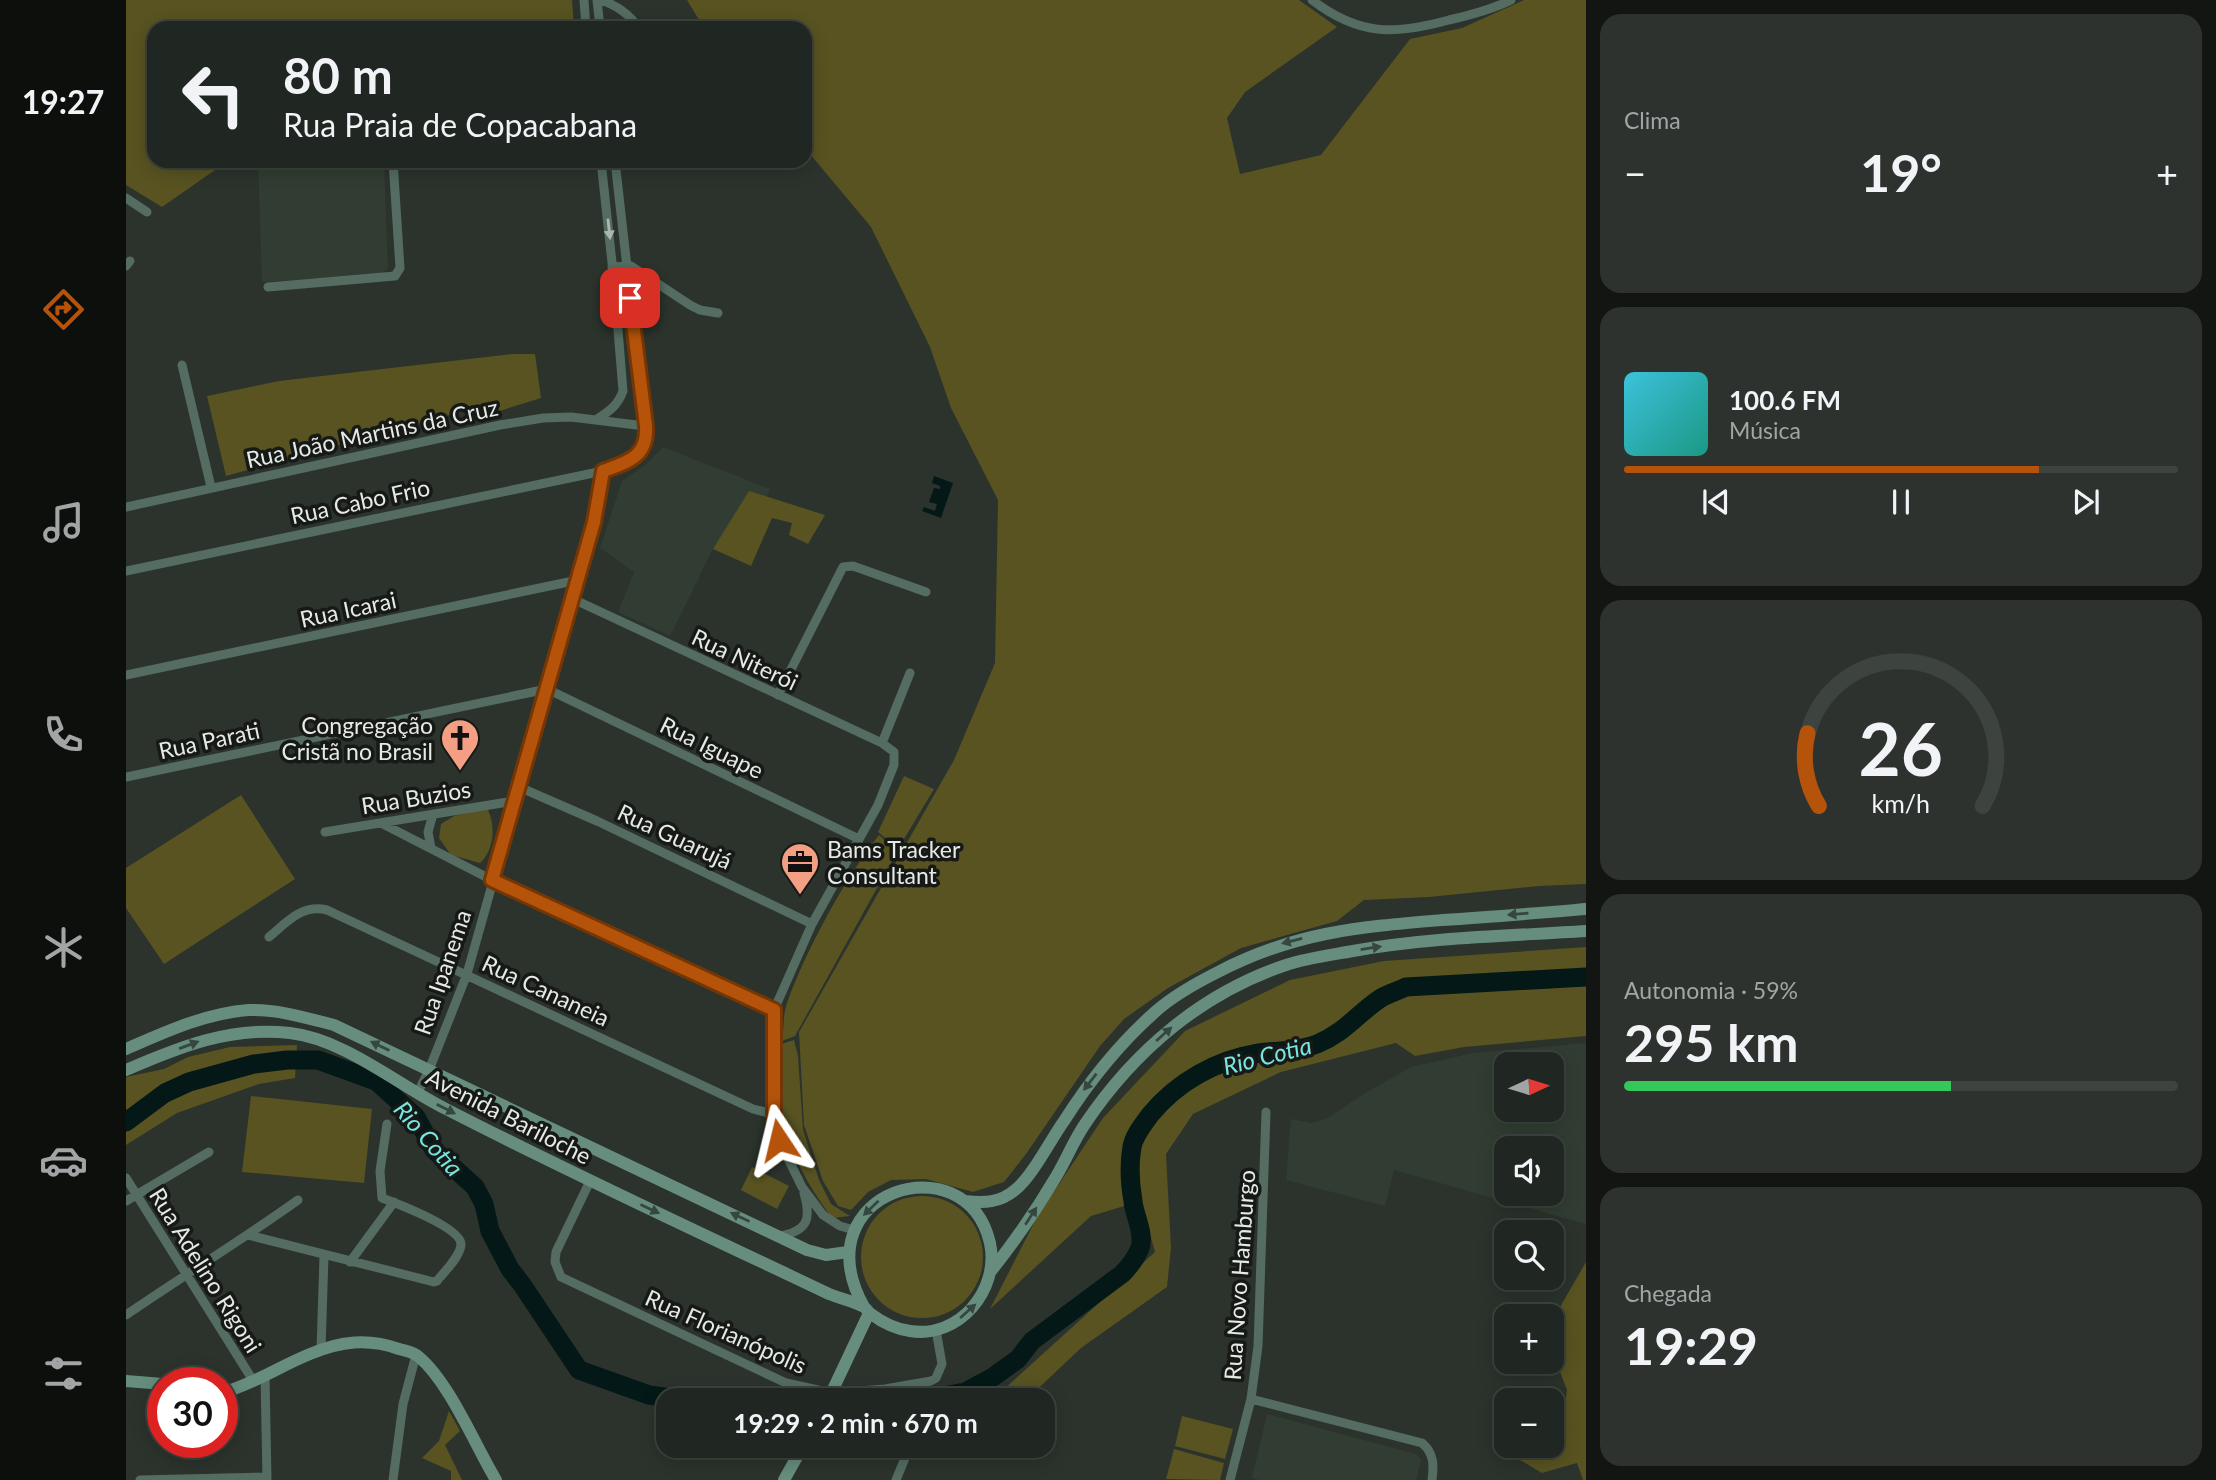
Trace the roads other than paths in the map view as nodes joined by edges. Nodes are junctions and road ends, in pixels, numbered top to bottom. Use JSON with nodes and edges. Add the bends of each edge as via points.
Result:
{"nodes":[{"id":1,"x":584,"y":0,"type":"edge"},
{"id":2,"x":599,"y":0,"type":"edge"},
{"id":3,"x":1312,"y":0,"type":"edge"},
{"id":4,"x":1511,"y":0,"type":"edge"},
{"id":5,"x":586,"y":21,"type":"edge"},
{"id":6,"x":600,"y":21,"type":"edge"},
{"id":7,"x":634,"y":21,"type":"edge"},
{"id":8,"x":393,"y":168,"type":"edge"},
{"id":9,"x":602,"y":168,"type":"edge"},
{"id":10,"x":616,"y":168,"type":"edge"},
{"id":11,"x":126,"y":198,"type":"edge"},
{"id":12,"x":147,"y":212,"type":"dead end"},
{"id":13,"x":626,"y":265,"type":"junction"},
{"id":14,"x":612,"y":267,"type":"junction"},
{"id":15,"x":268,"y":287,"type":"dead end"},
{"id":16,"x":718,"y":313,"type":"dead end"},
{"id":17,"x":182,"y":365,"type":"dead end"},
{"id":18,"x":597,"y":419,"type":"junction"},
{"id":19,"x":628,"y":424,"type":"junction"},
{"id":20,"x":646,"y":426,"type":"junction"},
{"id":21,"x":647,"y":439,"type":"junction"},
{"id":22,"x":603,"y":471,"type":"junction"},
{"id":23,"x":211,"y":487,"type":"junction"},
{"id":24,"x":126,"y":507,"type":"edge"},
{"id":25,"x":126,"y":570,"type":"edge"},
{"id":26,"x":578,"y":580,"type":"junction"},
{"id":27,"x":926,"y":592,"type":"dead end"},
{"id":28,"x":573,"y":599,"type":"junction"},
{"id":29,"x":910,"y":673,"type":"dead end"},
{"id":30,"x":126,"y":675,"type":"edge"},
{"id":31,"x":547,"y":689,"type":"junction"},
{"id":32,"x":778,"y":695,"type":"junction"},
{"id":33,"x":882,"y":743,"type":"junction"},
{"id":34,"x":126,"y":777,"type":"edge"},
{"id":35,"x":519,"y":787,"type":"junction"},
{"id":36,"x":514,"y":801,"type":"junction"},
{"id":37,"x":433,"y":814,"type":"junction"},
{"id":38,"x":381,"y":823,"type":"junction"},
{"id":39,"x":325,"y":832,"type":"dead end"},
{"id":40,"x":859,"y":839,"type":"junction"},
{"id":41,"x":431,"y":848,"type":"junction"},
{"id":42,"x":492,"y":880,"type":"junction"},
{"id":43,"x":1586,"y":909,"type":"edge"},
{"id":44,"x":812,"y":924,"type":"junction"},
{"id":45,"x":1586,"y":930,"type":"edge"},
{"id":46,"x":269,"y":937,"type":"dead end"},
{"id":47,"x":467,"y":974,"type":"junction"},
{"id":48,"x":774,"y":1010,"type":"junction"},
{"id":49,"x":126,"y":1049,"type":"edge"},
{"id":50,"x":126,"y":1070,"type":"edge"},
{"id":51,"x":429,"y":1070,"type":"junction"},
{"id":52,"x":416,"y":1094,"type":"junction"},
{"id":53,"x":1266,"y":1112,"type":"dead end"},
{"id":54,"x":774,"y":1114,"type":"junction"},
{"id":55,"x":387,"y":1124,"type":"dead end"},
{"id":56,"x":209,"y":1152,"type":"dead end"},
{"id":57,"x":126,"y":1178,"type":"edge"},
{"id":58,"x":590,"y":1181,"type":"junction"},
{"id":59,"x":802,"y":1188,"type":"junction"},
{"id":60,"x":136,"y":1195,"type":"junction"},
{"id":61,"x":298,"y":1200,"type":"dead end"},
{"id":62,"x":126,"y":1201,"type":"edge"},
{"id":63,"x":965,"y":1201,"type":"junction"},
{"id":64,"x":394,"y":1202,"type":"junction"},
{"id":65,"x":854,"y":1230,"type":"junction"},
{"id":66,"x":248,"y":1235,"type":"junction"},
{"id":67,"x":781,"y":1236,"type":"junction"},
{"id":68,"x":848,"y":1252,"type":"junction"},
{"id":69,"x":324,"y":1256,"type":"junction"},
{"id":70,"x":350,"y":1262,"type":"junction"},
{"id":71,"x":990,"y":1271,"type":"junction"},
{"id":72,"x":186,"y":1273,"type":"junction"},
{"id":73,"x":867,"y":1310,"type":"junction"},
{"id":74,"x":126,"y":1315,"type":"edge"},
{"id":75,"x":936,"y":1330,"type":"junction"},
{"id":76,"x":321,"y":1350,"type":"junction"},
{"id":77,"x":416,"y":1354,"type":"junction"},
{"id":78,"x":260,"y":1379,"type":"junction"},
{"id":79,"x":126,"y":1381,"type":"edge"},
{"id":80,"x":147,"y":1383,"type":"edge"},
{"id":81,"x":238,"y":1387,"type":"edge"},
{"id":82,"x":803,"y":1388,"type":"edge"},
{"id":83,"x":833,"y":1388,"type":"edge"},
{"id":84,"x":890,"y":1388,"type":"edge"},
{"id":85,"x":1251,"y":1399,"type":"junction"},
{"id":86,"x":796,"y":1458,"type":"edge"},
{"id":87,"x":905,"y":1458,"type":"edge"},
{"id":88,"x":267,"y":1479,"type":"edge"},
{"id":89,"x":139,"y":1480,"type":"edge"},
{"id":90,"x":393,"y":1480,"type":"edge"},
{"id":91,"x":496,"y":1480,"type":"edge"},
{"id":92,"x":784,"y":1480,"type":"edge"},
{"id":93,"x":896,"y":1480,"type":"edge"},
{"id":94,"x":1230,"y":1480,"type":"edge"},
{"id":95,"x":1432,"y":1480,"type":"edge"}],
"edges":[{"from":1,"to":5,"type":"street"},
{"from":2,"to":6,"type":"street"},
{"from":2,"to":7,"type":"street","via":[[613,4]]},
{"from":3,"to":4,"type":"street","via":[[1350,24],[1393,32],[1492,10]]},
{"from":8,"to":15,"type":"street","via":[[400,268],[395,276]]},
{"from":9,"to":14,"type":"street","one_way":true},
{"from":10,"to":13,"type":"street"},
{"from":11,"to":12,"type":"street"},
{"from":13,"to":14,"type":"street"},
{"from":13,"to":16,"type":"street","via":[[690,305]]},
{"from":13,"to":20,"type":"street"},
{"from":14,"to":18,"type":"street","via":[[623,391],[613,409]]},
{"from":17,"to":23,"type":"street"},
{"from":18,"to":19,"type":"street","name":"Rua João Martins da Cruz"},
{"from":18,"to":23,"type":"street","name":"Rua João Martins da Cruz","via":[[543,418],[500,425]]},
{"from":19,"to":20,"type":"street","name":"Rua João Martins da Cruz"},
{"from":19,"to":21,"type":"street","name":"Rua João Martins da Cruz"},
{"from":20,"to":21,"type":"street"},
{"from":21,"to":22,"type":"street","via":[[633,458]]},
{"from":22,"to":25,"type":"street","name":"Rua Cabo Frio"},
{"from":22,"to":26,"type":"street","name":"Rua Ipanema"},
{"from":23,"to":24,"type":"street","name":"Rua João Martins da Cruz"},
{"from":26,"to":28,"type":"street","name":"Rua Ipanema"},
{"from":26,"to":30,"type":"street","name":"Rua Icarai"},
{"from":27,"to":32,"type":"street","via":[[848,565],[839,572]]},
{"from":28,"to":31,"type":"street","name":"Rua Ipanema"},
{"from":28,"to":32,"type":"street","name":"Rua Niterói"},
{"from":29,"to":33,"type":"street"},
{"from":31,"to":34,"type":"street","name":"Rua Parati"},
{"from":31,"to":35,"type":"street","name":"Rua Ipanema"},
{"from":31,"to":40,"type":"street","name":"Rua Iguape"},
{"from":32,"to":33,"type":"street","name":"Rua Niterói"},
{"from":33,"to":40,"type":"street","name":"Rua Niterói","via":[[891,747],[895,758],[878,806]]},
{"from":35,"to":36,"type":"street","name":"Rua Ipanema"},
{"from":35,"to":44,"type":"street","name":"Rua Guarujá"},
{"from":36,"to":37,"type":"street","name":"Rua Buzios"},
{"from":36,"to":42,"type":"street","name":"Rua Ipanema"},
{"from":37,"to":38,"type":"street","name":"Rua Buzios"},
{"from":37,"to":41,"type":"street","via":[[428,832]]},
{"from":38,"to":39,"type":"street","name":"Rua Buzios"},
{"from":38,"to":41,"type":"street"},
{"from":40,"to":44,"type":"street"},
{"from":41,"to":42,"type":"street"},
{"from":42,"to":47,"type":"street","name":"Rua Ipanema"},
{"from":42,"to":48,"type":"street"},
{"from":43,"to":63,"type":"main road","one_way":true,"via":[[1339,931],[1244,958],[1194,984],[1121,1043],[1017,1189],[997,1200]]},
{"from":44,"to":48,"type":"street"},
{"from":71,"to":45,"type":"main road","one_way":true,"via":[[1050,1187],[1085,1124],[1122,1078],[1150,1046],[1211,1000],[1253,978],[1329,955],[1379,946]]},
{"from":46,"to":47,"type":"street","name":"Rua Cananeia","via":[[303,910],[316,907]]},
{"from":47,"to":51,"type":"street","name":"Rua Ipanema"},
{"from":47,"to":54,"type":"street","name":"Rua Cananeia","via":[[754,1109]]},
{"from":48,"to":54,"type":"street"},
{"from":51,"to":49,"type":"main road","name":"Avenida Bariloche","one_way":true,"via":[[334,1026],[251,1010],[179,1026]]},
{"from":50,"to":52,"type":"main road","name":"Avenida Bariloche","one_way":true,"via":[[224,1035],[292,1033],[358,1058]]},
{"from":51,"to":52,"type":"street","name":"Rua Ipanema"},
{"from":67,"to":51,"type":"main road","name":"Avenida Bariloche","one_way":true},
{"from":52,"to":58,"type":"main road","name":"Avenida Bariloche","one_way":true},
{"from":53,"to":85,"type":"street","name":"Rua Novo Hamburgo","via":[[1259,1320]]},
{"from":54,"to":59,"type":"street","via":[[779,1140]]},
{"from":55,"to":64,"type":"street","via":[[380,1171],[383,1198]]},
{"from":56,"to":60,"type":"street"},
{"from":57,"to":60,"type":"street","name":"Rua Adelino Rigoni"},
{"from":58,"to":73,"type":"main road","name":"Avenida Bariloche","one_way":true},
{"from":58,"to":82,"type":"street","name":"Rua Florianópolis","via":[[556,1252],[561,1277]]},
{"from":59,"to":65,"type":"street","via":[[823,1215]]},
{"from":59,"to":67,"type":"street","via":[[807,1221],[799,1230]]},
{"from":60,"to":62,"type":"street"},
{"from":60,"to":72,"type":"street","name":"Rua Adelino Rigoni"},
{"from":61,"to":66,"type":"street"},
{"from":63,"to":65,"type":"main road","one_way":true,"via":[[948,1192],[912,1187],[871,1207]]},
{"from":63,"to":71,"type":"main road","via":[[987,1233]]},
{"from":64,"to":70,"type":"street"},
{"from":64,"to":70,"type":"street","via":[[450,1229],[460,1239],[460,1249],[434,1282]]},
{"from":65,"to":68,"type":"main road"},
{"from":66,"to":69,"type":"street"},
{"from":66,"to":72,"type":"street"},
{"from":67,"to":68,"type":"main road","name":"Avenida Bariloche","via":[[817,1254]]},
{"from":68,"to":73,"type":"main road","via":[[850,1275]]},
{"from":69,"to":70,"type":"street"},
{"from":69,"to":76,"type":"street"},
{"from":75,"to":71,"type":"main road","one_way":true,"via":[[966,1315],[986,1288]]},
{"from":72,"to":74,"type":"street"},
{"from":72,"to":78,"type":"street","name":"Rua Adelino Rigoni"},
{"from":73,"to":75,"type":"main road","via":[[889,1326],[912,1332]]},
{"from":73,"to":83,"type":"main road"},
{"from":75,"to":84,"type":"street","name":"Rua Florianópolis","via":[[942,1364],[936,1378]]},
{"from":76,"to":77,"type":"main road","via":[[358,1341]]},
{"from":76,"to":78,"type":"main road"},
{"from":77,"to":90,"type":"street","via":[[403,1404]]},
{"from":77,"to":91,"type":"main road","via":[[452,1401]]},
{"from":78,"to":81,"type":"main road"},
{"from":78,"to":88,"type":"street"},
{"from":79,"to":80,"type":"main road"},
{"from":85,"to":94,"type":"street","name":"Rua Novo Hamburgo"},
{"from":85,"to":95,"type":"street","via":[[1422,1443],[1431,1453]]},
{"from":86,"to":92,"type":"main road"},
{"from":87,"to":93,"type":"street"},
{"from":88,"to":89,"type":"street"}]}
